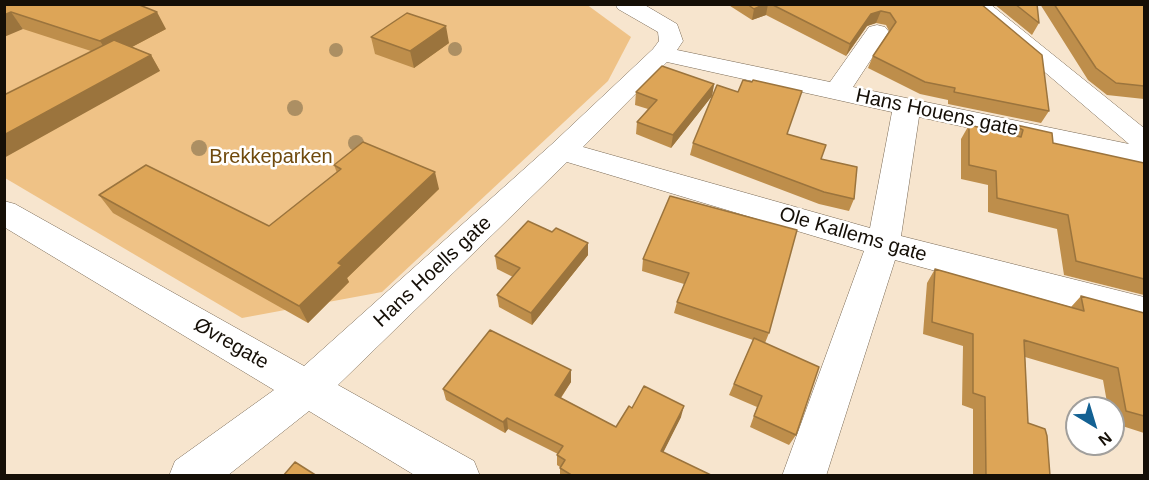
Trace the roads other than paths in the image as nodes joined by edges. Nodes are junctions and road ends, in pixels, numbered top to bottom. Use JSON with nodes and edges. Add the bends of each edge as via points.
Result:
{"nodes":[{"id":1,"x":626,"y":4,"type":"edge"},
{"id":2,"x":976,"y":4,"type":"edge"},
{"id":3,"x":662,"y":13,"type":"edge"},
{"id":4,"x":877,"y":32,"type":"dead end"},
{"id":5,"x":662,"y":54,"type":"junction"},
{"id":6,"x":836,"y":92,"type":"junction"},
{"id":7,"x":907,"y":106,"type":"junction"},
{"id":8,"x":1144,"y":142,"type":"edge"},
{"id":9,"x":562,"y":151,"type":"junction"},
{"id":10,"x":1144,"y":158,"type":"edge"},
{"id":11,"x":4,"y":212,"type":"edge"},
{"id":12,"x":883,"y":244,"type":"junction"},
{"id":13,"x":1144,"y":312,"type":"edge"},
{"id":14,"x":308,"y":389,"type":"junction"},
{"id":15,"x":191,"y":476,"type":"edge"},
{"id":16,"x":458,"y":476,"type":"edge"},
{"id":17,"x":804,"y":476,"type":"edge"}],
"edges":[{"from":1,"to":3,"type":"street"},
{"from":2,"to":8,"type":"street"},
{"from":3,"to":5,"type":"street","via":[[671,41]]},
{"from":4,"to":6,"type":"street","name":"Hans Houens gate"},
{"from":5,"to":6,"type":"street","name":"Hans Houens gate"},
{"from":5,"to":9,"type":"street","name":"Hans Hoells gate"},
{"from":6,"to":7,"type":"street","name":"Hans Houens gate"},
{"from":7,"to":10,"type":"street","name":"Hans Houens gate"},
{"from":7,"to":12,"type":"street"},
{"from":9,"to":12,"type":"street","name":"Ole Kallems gate"},
{"from":9,"to":14,"type":"street","name":"Hans Hoells gate"},
{"from":11,"to":14,"type":"street","name":"Øvregate"},
{"from":12,"to":13,"type":"street","name":"Ole Kallems gate"},
{"from":12,"to":17,"type":"street"},
{"from":14,"to":15,"type":"street","name":"Hans Hoells gate"},
{"from":14,"to":16,"type":"street","name":"Øvregate"}]}
